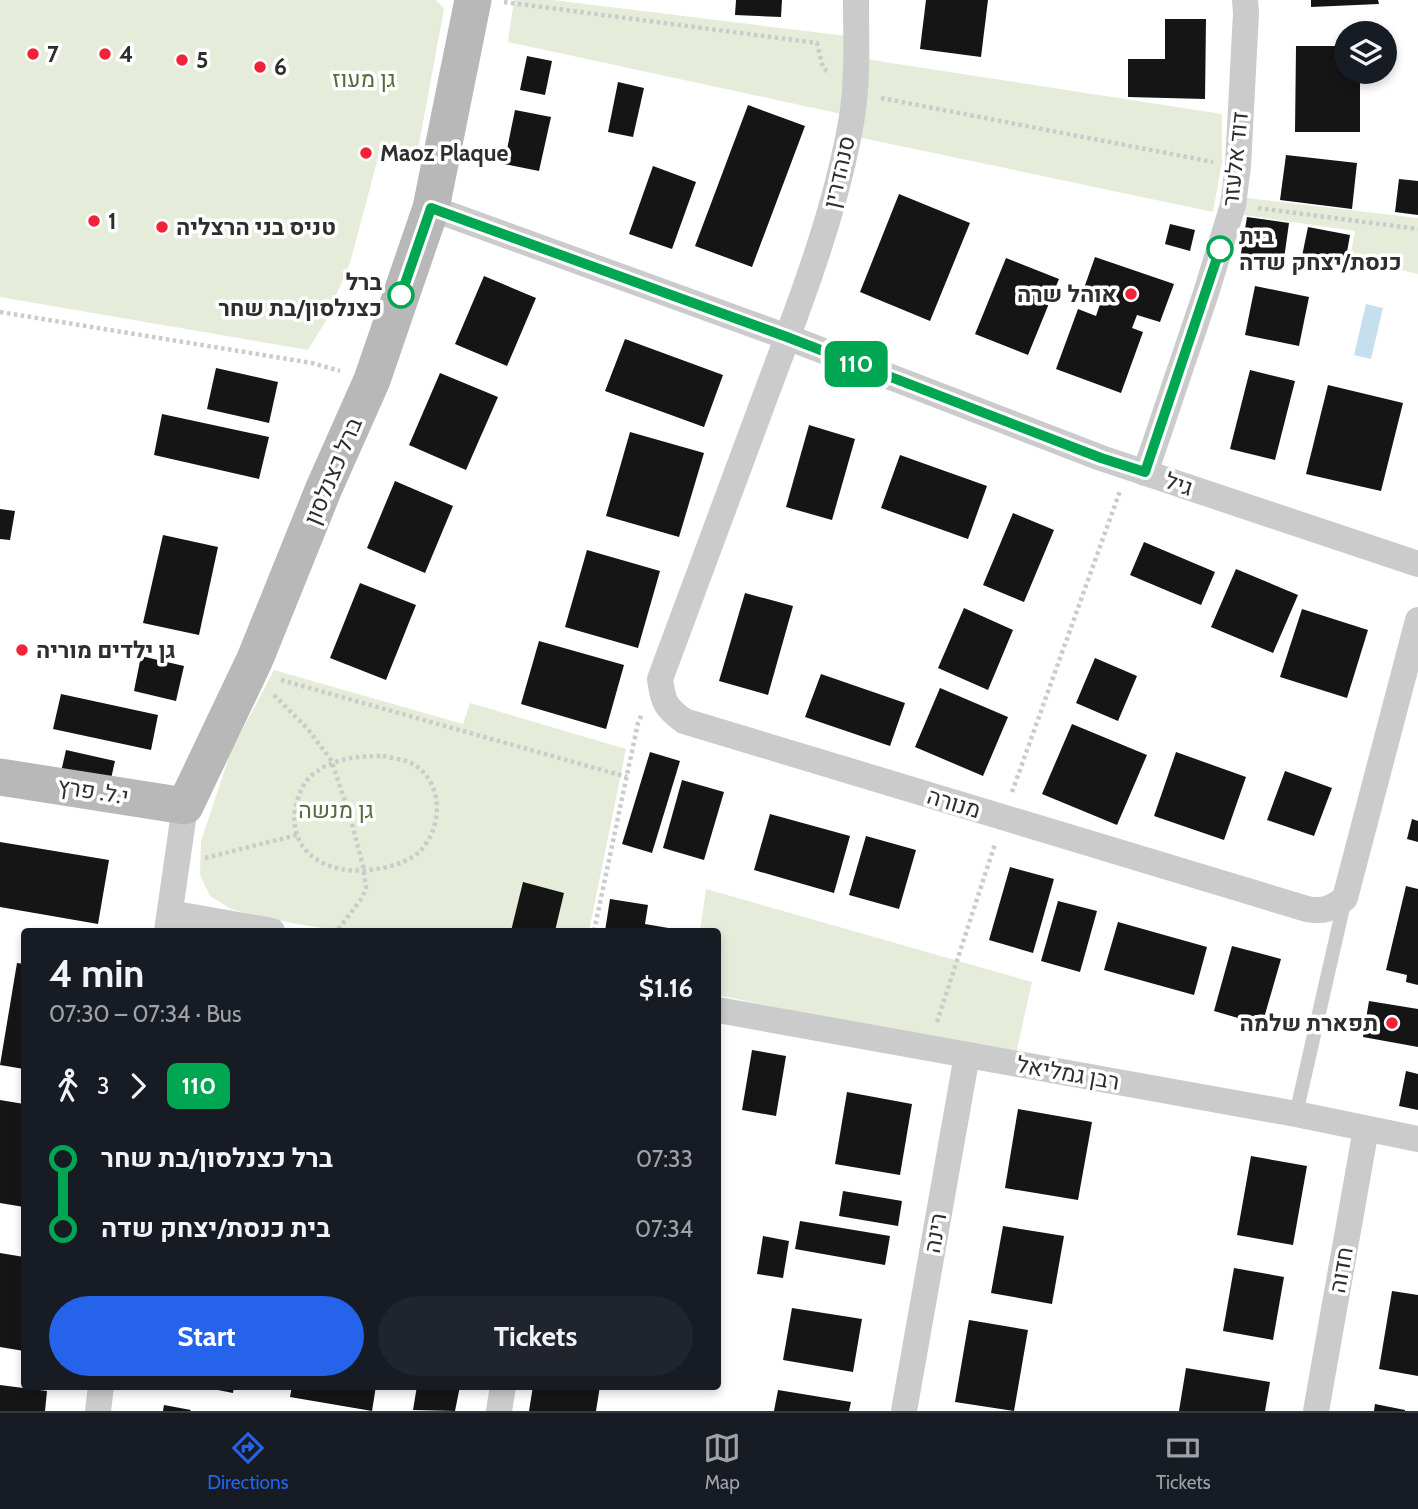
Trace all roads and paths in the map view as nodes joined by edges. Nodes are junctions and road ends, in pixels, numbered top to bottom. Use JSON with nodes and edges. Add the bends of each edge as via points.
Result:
{"nodes":[{"id":1,"x":473,"y":0,"type":"edge"},
{"id":2,"x":856,"y":0,"type":"edge"},
{"id":3,"x":1245,"y":0,"type":"edge"},
{"id":4,"x":1233,"y":205,"type":"junction"},
{"id":5,"x":431,"y":208,"type":"junction"},
{"id":6,"x":1418,"y":229,"type":"edge"},
{"id":7,"x":0,"y":312,"type":"edge"},
{"id":8,"x":787,"y":337,"type":"junction"},
{"id":9,"x":312,"y":363,"type":"dead end"},
{"id":10,"x":1137,"y":470,"type":"junction"},
{"id":11,"x":1418,"y":564,"type":"edge"},
{"id":12,"x":1418,"y":620,"type":"edge"},
{"id":13,"x":248,"y":674,"type":"junction"},
{"id":14,"x":660,"y":679,"type":"junction"},
{"id":15,"x":332,"y":763,"type":"junction"},
{"id":16,"x":0,"y":777,"type":"edge"},
{"id":17,"x":627,"y":777,"type":"junction"},
{"id":18,"x":185,"y":806,"type":"junction"},
{"id":19,"x":1003,"y":818,"type":"junction"},
{"id":20,"x":297,"y":835,"type":"junction"},
{"id":21,"x":177,"y":865,"type":"junction"},
{"id":22,"x":364,"y":871,"type":"junction"},
{"id":23,"x":1345,"y":898,"type":"junction"},
{"id":24,"x":169,"y":922,"type":"edge"},
{"id":25,"x":238,"y":928,"type":"edge"},
{"id":26,"x":339,"y":928,"type":"edge"},
{"id":27,"x":595,"y":928,"type":"edge"},
{"id":28,"x":721,"y":1011,"type":"edge"},
{"id":29,"x":929,"y":1047,"type":"junction"},
{"id":30,"x":967,"y":1055,"type":"junction"},
{"id":31,"x":1296,"y":1114,"type":"junction"},
{"id":32,"x":1366,"y":1129,"type":"junction"},
{"id":33,"x":1418,"y":1139,"type":"edge"},
{"id":34,"x":101,"y":1390,"type":"edge"},
{"id":35,"x":502,"y":1390,"type":"edge"},
{"id":36,"x":98,"y":1411,"type":"edge"},
{"id":37,"x":499,"y":1411,"type":"edge"},
{"id":38,"x":904,"y":1411,"type":"edge"},
{"id":39,"x":1316,"y":1411,"type":"edge"}],
"edges":[{"from":1,"to":5,"type":"street","name":"ברל כצנלסון"},
{"from":2,"to":8,"type":"street","name":"סנהדרין","via":[[857,72],[837,191]]},
{"from":3,"to":4,"type":"street","name":"דוד אלעזר"},
{"from":4,"to":6,"type":"path"},
{"from":4,"to":10,"type":"street","name":"דוד אלעזר","via":[[1206,293]]},
{"from":5,"to":8,"type":"street","name":"גיל"},
{"from":5,"to":13,"type":"street","name":"ברל כצנלסון","via":[[372,380]]},
{"from":7,"to":9,"type":"path"},
{"from":8,"to":10,"type":"street","name":"גיל"},
{"from":8,"to":14,"type":"street"},
{"from":10,"to":11,"type":"street","name":"גיל"},
{"from":10,"to":19,"type":"path"},
{"from":12,"to":23,"type":"street"},
{"from":13,"to":15,"type":"path","via":[[299,718]]},
{"from":13,"to":17,"type":"path"},
{"from":13,"to":18,"type":"street","name":"ברל כצנלסון"},
{"from":14,"to":17,"type":"path","via":[[638,723]]},
{"from":14,"to":19,"type":"street","name":"מנורה","via":[[663,699],[684,721]]},
{"from":15,"to":20,"type":"path","via":[[303,785],[294,818]]},
{"from":15,"to":22,"type":"path"},
{"from":15,"to":22,"type":"path","via":[[383,756],[410,763],[430,783],[438,804],[434,830],[421,851],[397,864]]},
{"from":16,"to":18,"type":"street","name":"י.ל. פרץ"},
{"from":17,"to":27,"type":"path"},
{"from":18,"to":21,"type":"street","name":"ברל כצנלסון"},
{"from":19,"to":23,"type":"street","name":"מנורה","via":[[1307,909],[1328,909]]},
{"from":19,"to":29,"type":"path"},
{"from":20,"to":21,"type":"path"},
{"from":20,"to":22,"type":"path","via":[[314,859],[343,870]]},
{"from":21,"to":24,"type":"street","name":"ברל כצנלסון"},
{"from":22,"to":26,"type":"path","via":[[365,892]]},
{"from":23,"to":31,"type":"lane"},
{"from":24,"to":25,"type":"street"},
{"from":28,"to":29,"type":"street","name":"רבן גמליאל"},
{"from":29,"to":30,"type":"street","name":"רבן גמליאל"},
{"from":30,"to":31,"type":"street","name":"רבן גמליאל"},
{"from":30,"to":38,"type":"street","name":"רינה"},
{"from":31,"to":32,"type":"street","name":"רבן גמליאל"},
{"from":32,"to":33,"type":"street","name":"רבן גמליאל"},
{"from":32,"to":39,"type":"street","name":"חדוה"},
{"from":34,"to":36,"type":"street"},
{"from":35,"to":37,"type":"street"}]}
